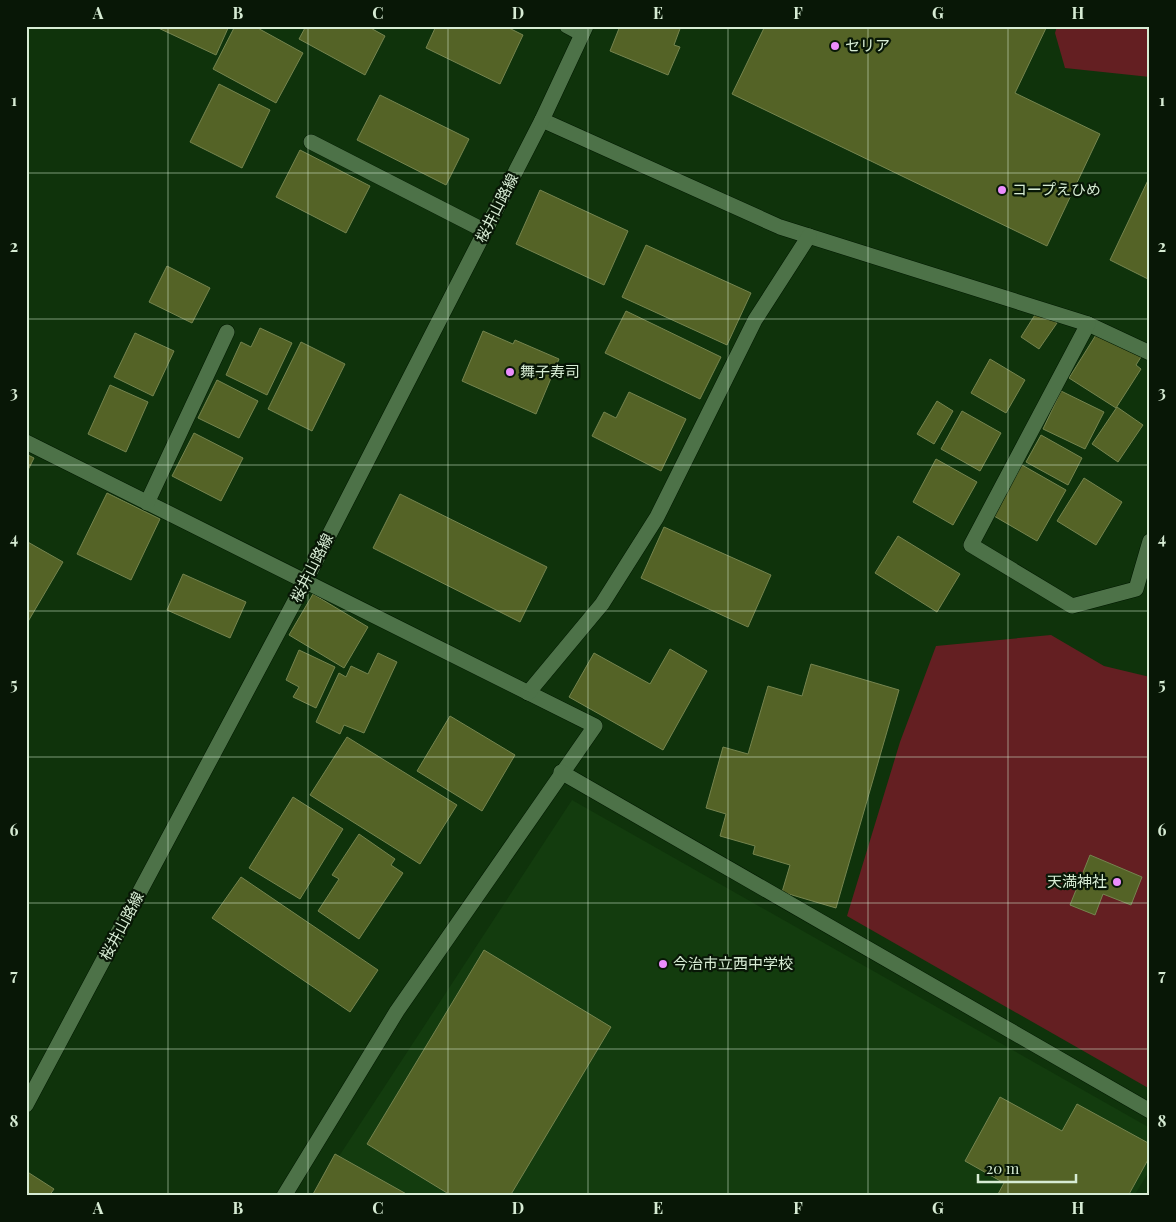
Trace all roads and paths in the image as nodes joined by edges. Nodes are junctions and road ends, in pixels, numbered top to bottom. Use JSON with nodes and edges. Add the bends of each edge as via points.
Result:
{"nodes":[{"id":1,"x":567,"y":26,"type":"edge"},
{"id":2,"x":584,"y":30,"type":"edge"},
{"id":3,"x":542,"y":120,"type":"junction"},
{"id":4,"x":312,"y":142,"type":"dead end"},
{"id":5,"x":485,"y":231,"type":"junction"},
{"id":6,"x":809,"y":236,"type":"junction"},
{"id":7,"x":1088,"y":324,"type":"junction"},
{"id":8,"x":227,"y":332,"type":"dead end"},
{"id":9,"x":1150,"y":353,"type":"edge"},
{"id":10,"x":26,"y":442,"type":"edge"},
{"id":11,"x":147,"y":503,"type":"junction"},
{"id":12,"x":1150,"y":541,"type":"edge"},
{"id":13,"x":305,"y":582,"type":"junction"},
{"id":14,"x":528,"y":692,"type":"junction"},
{"id":15,"x":561,"y":772,"type":"junction"},
{"id":16,"x":26,"y":1105,"type":"edge"},
{"id":17,"x":1150,"y":1111,"type":"edge"},
{"id":18,"x":284,"y":1196,"type":"edge"}],
"edges":[{"from":1,"to":2,"type":"street"},
{"from":2,"to":3,"type":"street","name":"桜井山路線"},
{"from":3,"to":5,"type":"street","name":"桜井山路線"},
{"from":3,"to":6,"type":"street","via":[[780,227]]},
{"from":4,"to":5,"type":"street"},
{"from":5,"to":13,"type":"street","name":"桜井山路線"},
{"from":6,"to":7,"type":"street"},
{"from":6,"to":14,"type":"street","via":[[755,320],[656,517],[602,604]]},
{"from":7,"to":9,"type":"street"},
{"from":7,"to":12,"type":"street","via":[[971,545],[1072,606],[1136,589]]},
{"from":8,"to":11,"type":"street"},
{"from":10,"to":11,"type":"street"},
{"from":11,"to":13,"type":"street"},
{"from":13,"to":14,"type":"street"},
{"from":13,"to":16,"type":"street","name":"桜井山路線"},
{"from":14,"to":15,"type":"street","via":[[595,726]]},
{"from":15,"to":17,"type":"street"},
{"from":15,"to":18,"type":"street","via":[[397,1011]]}]}
